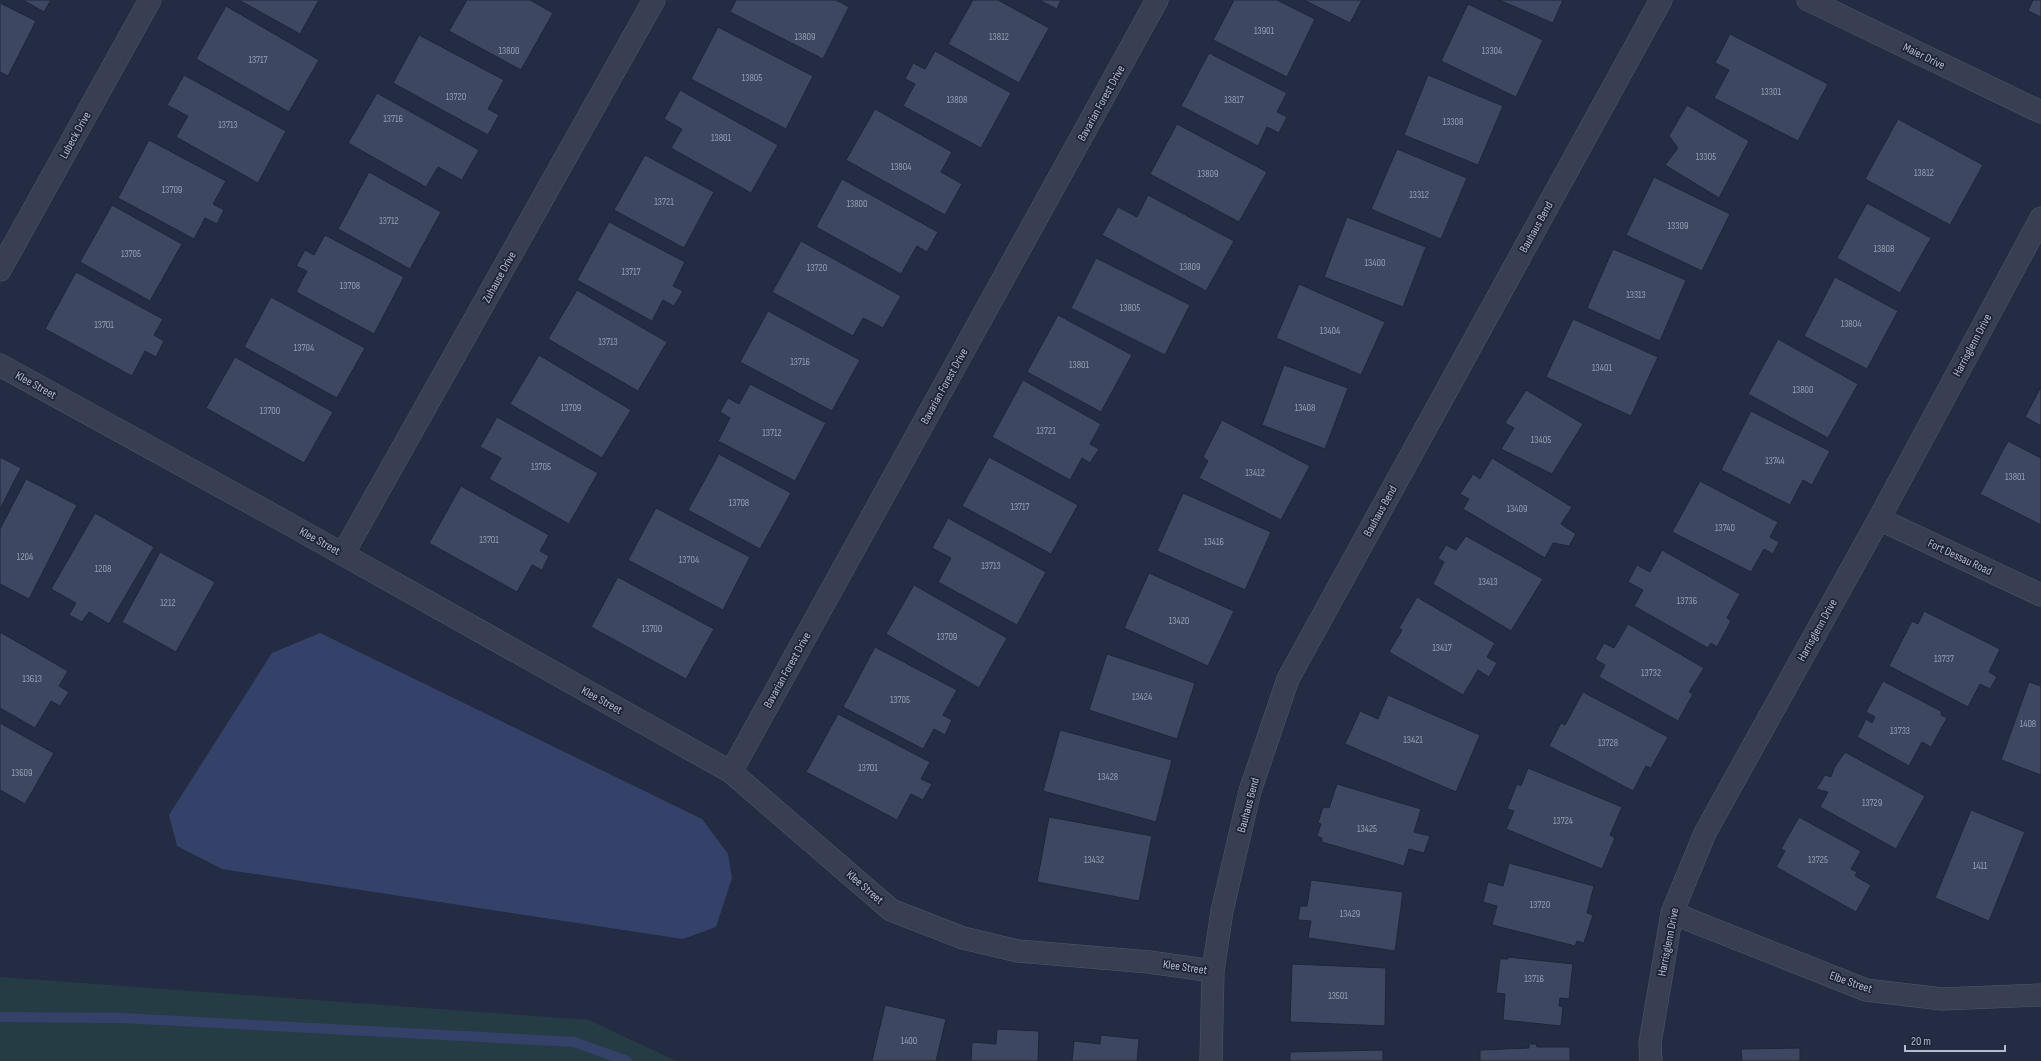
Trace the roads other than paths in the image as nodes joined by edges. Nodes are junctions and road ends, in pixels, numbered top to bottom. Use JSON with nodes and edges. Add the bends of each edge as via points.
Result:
{"nodes":[{"id":1,"x":150,"y":0,"type":"edge"},
{"id":2,"x":654,"y":0,"type":"edge"},
{"id":3,"x":1157,"y":0,"type":"edge"},
{"id":4,"x":1661,"y":0,"type":"edge"},
{"id":5,"x":1808,"y":0,"type":"edge"},
{"id":6,"x":2041,"y":112,"type":"edge"},
{"id":7,"x":2041,"y":218,"type":"edge"},
{"id":8,"x":0,"y":270,"type":"edge"},
{"id":9,"x":0,"y":365,"type":"edge"},
{"id":10,"x":1879,"y":519,"type":"junction"},
{"id":11,"x":343,"y":554,"type":"junction"},
{"id":12,"x":2041,"y":595,"type":"edge"},
{"id":13,"x":731,"y":772,"type":"junction"},
{"id":14,"x":1672,"y":913,"type":"junction"},
{"id":15,"x":1213,"y":971,"type":"junction"},
{"id":16,"x":2041,"y":995,"type":"edge"},
{"id":17,"x":1211,"y":1061,"type":"edge"},
{"id":18,"x":1651,"y":1061,"type":"edge"}],
"edges":[{"from":1,"to":8,"type":"street","name":"Lubeck Drive"},
{"from":2,"to":11,"type":"street","name":"Zuhause Drive"},
{"from":3,"to":13,"type":"street","name":"Bavarian Forest Drive"},
{"from":4,"to":15,"type":"street","name":"Bauhaus Bend","via":[[1288,679],[1250,791],[1222,911]]},
{"from":5,"to":6,"type":"street","name":"Maier Drive"},
{"from":7,"to":10,"type":"street","name":"Harrisglenn Drive"},
{"from":9,"to":11,"type":"street","name":"Klee Street"},
{"from":10,"to":12,"type":"street","name":"Fort Dessau Road"},
{"from":10,"to":14,"type":"street","name":"Harrisglenn Drive","via":[[1705,833]]},
{"from":11,"to":13,"type":"street","name":"Klee Street"},
{"from":13,"to":15,"type":"street","name":"Klee Street","via":[[891,910],[963,938],[1018,951],[1149,962]]},
{"from":14,"to":16,"type":"street","name":"Elbe Street","via":[[1866,990],[1942,999]]},
{"from":14,"to":18,"type":"street","name":"Harrisglenn Drive","via":[[1650,1043]]},
{"from":15,"to":17,"type":"street","name":"Bauhaus Bend"}]}
